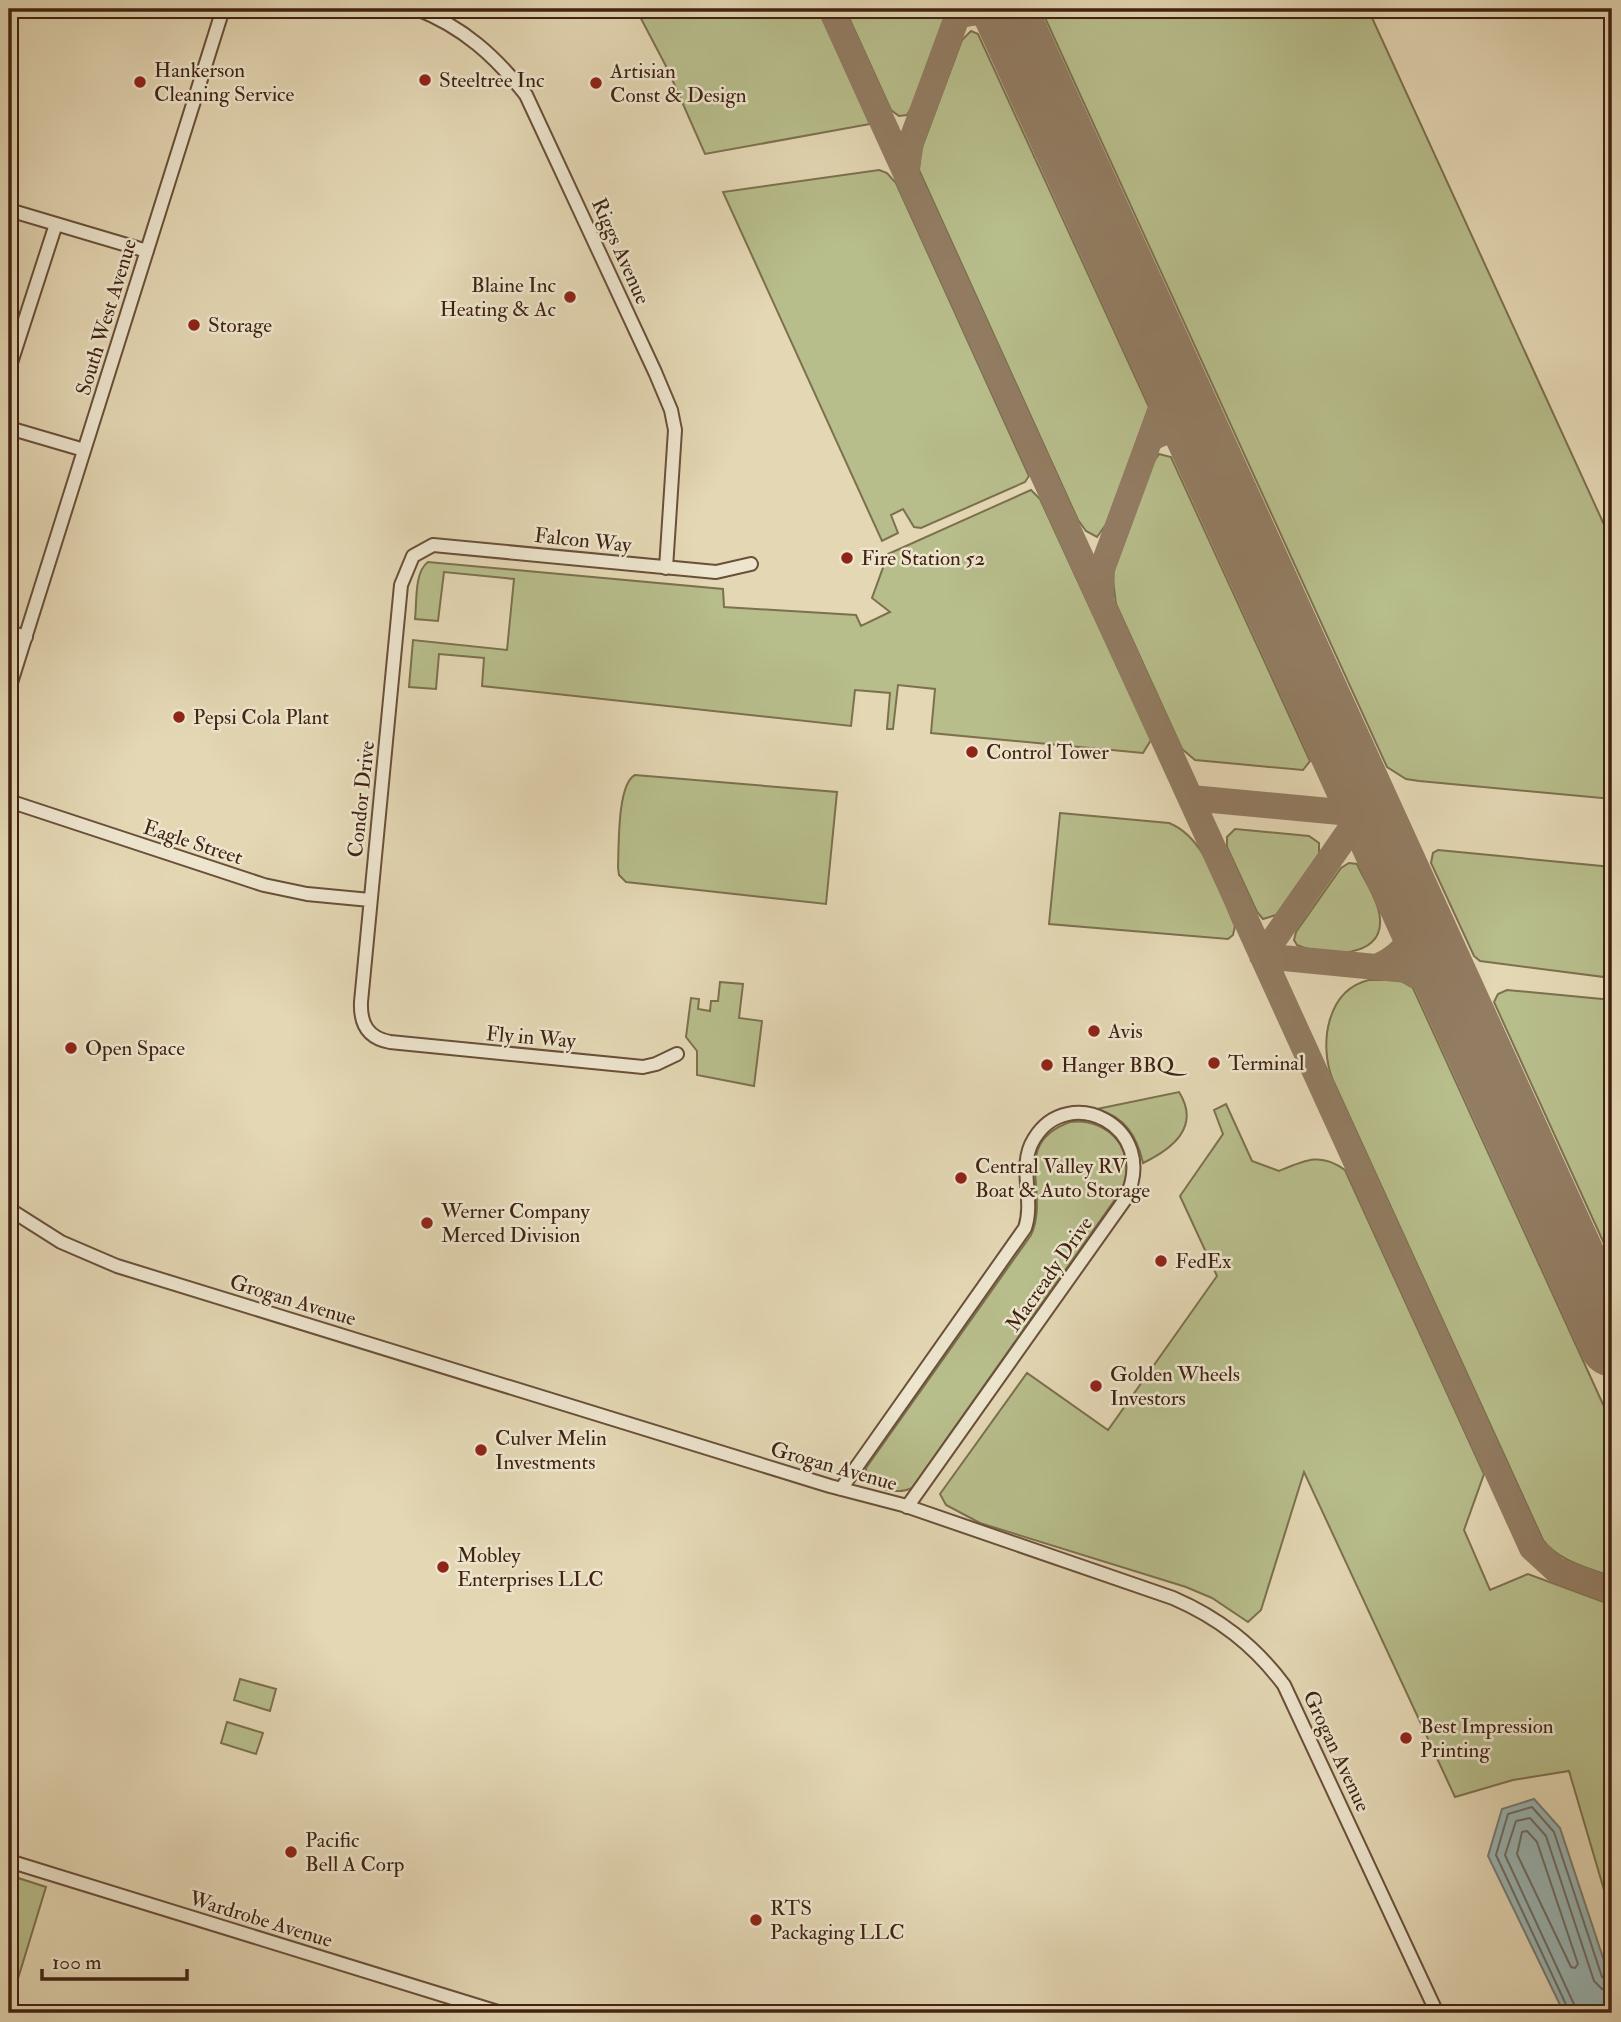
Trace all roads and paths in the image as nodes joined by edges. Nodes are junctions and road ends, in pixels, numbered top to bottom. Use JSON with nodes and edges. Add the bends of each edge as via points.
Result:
{"nodes":[{"id":1,"x":223,"y":9,"type":"edge"},
{"id":2,"x":417,"y":9,"type":"edge"},
{"id":3,"x":9,"y":210,"type":"edge"},
{"id":4,"x":55,"y":224,"type":"junction"},
{"id":5,"x":147,"y":251,"type":"junction"},
{"id":6,"x":9,"y":369,"type":"edge"},
{"id":7,"x":9,"y":428,"type":"edge"},
{"id":8,"x":84,"y":450,"type":"junction"},
{"id":9,"x":412,"y":556,"type":"joint"},
{"id":10,"x":751,"y":564,"type":"dead end"},
{"id":11,"x":666,"y":568,"type":"junction"},
{"id":12,"x":9,"y":632,"type":"edge"},
{"id":13,"x":26,"y":637,"type":"junction"},
{"id":14,"x":9,"y":689,"type":"edge"},
{"id":15,"x":9,"y":801,"type":"edge"},
{"id":16,"x":370,"y":900,"type":"junction"},
{"id":17,"x":380,"y":1040,"type":"joint"},
{"id":18,"x":677,"y":1055,"type":"dead end"},
{"id":19,"x":9,"y":1209,"type":"edge"},
{"id":20,"x":841,"y":1489,"type":"junction"},
{"id":21,"x":907,"y":1507,"type":"junction"},
{"id":22,"x":9,"y":1861,"type":"edge"},
{"id":23,"x":502,"y":2013,"type":"edge"},
{"id":24,"x":1437,"y":2013,"type":"edge"}],
"edges":[{"from":1,"to":5,"type":"street","name":"South West Avenue"},
{"from":2,"to":11,"type":"street","name":"Riggs Avenue","via":[[469,36],[498,60],[526,95],[649,359],[675,430]]},
{"from":3,"to":4,"type":"street"},
{"from":4,"to":5,"type":"street"},
{"from":4,"to":6,"type":"street"},
{"from":5,"to":8,"type":"street","name":"South West Avenue"},
{"from":7,"to":8,"type":"street"},
{"from":8,"to":13,"type":"street","name":"South West Avenue"},
{"from":9,"to":11,"type":"street","name":"Falcon Way","via":[[433,545]]},
{"from":9,"to":16,"type":"street","name":"Condor Drive","via":[[401,585]]},
{"from":10,"to":11,"type":"street","name":"Falcon Way","via":[[716,572]]},
{"from":12,"to":13,"type":"street"},
{"from":13,"to":14,"type":"street","name":"South West Avenue"},
{"from":15,"to":16,"type":"street","name":"Eagle Street","via":[[264,885]]},
{"from":16,"to":17,"type":"street","name":"Condor Drive","via":[[360,1018],[366,1030]]},
{"from":17,"to":18,"type":"street","name":"Fly in Way","via":[[643,1067]]},
{"from":19,"to":20,"type":"street","name":"Grogan Avenue","via":[[61,1242],[117,1266]]},
{"from":20,"to":21,"type":"street","name":"Grogan Avenue"},
{"from":20,"to":21,"type":"street","name":"Macready Drive","via":[[1026,1228],[1030,1208],[1026,1158],[1034,1139],[1064,1115],[1103,1118],[1117,1126],[1131,1147],[1134,1173],[1126,1198]]},
{"from":21,"to":24,"type":"street","name":"Grogan Avenue","via":[[1173,1598],[1226,1626],[1255,1650],[1297,1709]]},
{"from":22,"to":23,"type":"street","name":"Wardrobe Avenue"}]}
